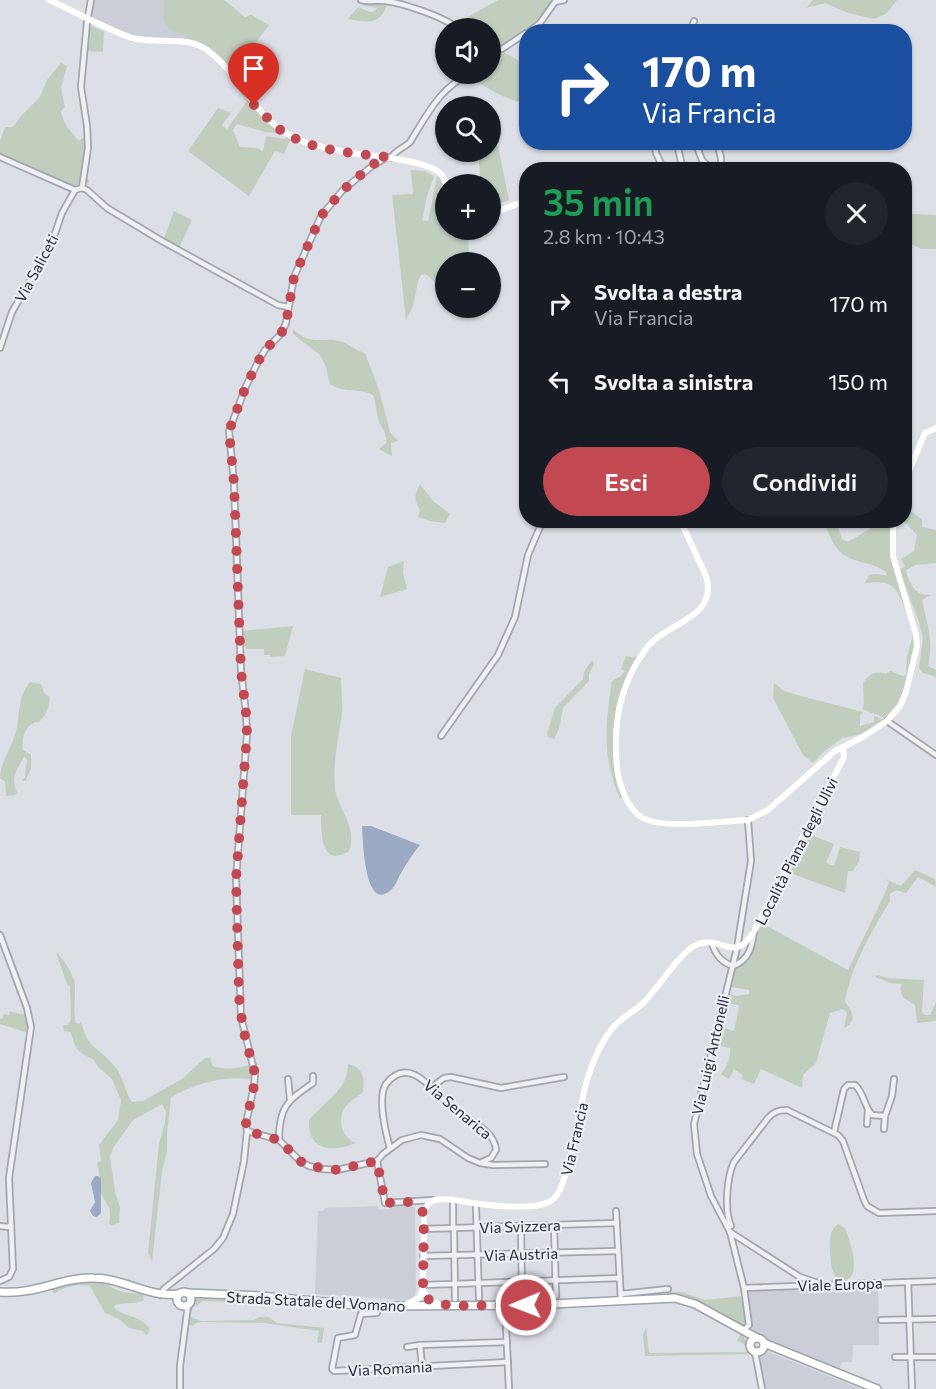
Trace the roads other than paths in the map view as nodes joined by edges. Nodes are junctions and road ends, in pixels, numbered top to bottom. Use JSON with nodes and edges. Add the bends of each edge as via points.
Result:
{"nodes":[{"id":1,"x":49,"y":0,"type":"edge"},
{"id":2,"x":91,"y":0,"type":"edge"},
{"id":3,"x":361,"y":0,"type":"edge"},
{"id":4,"x":382,"y":0,"type":"edge"},
{"id":5,"x":564,"y":0,"type":"edge"},
{"id":6,"x":88,"y":18,"type":"junction"},
{"id":7,"x":439,"y":18,"type":"edge"},
{"id":8,"x":694,"y":21,"type":"dead end"},
{"id":9,"x":539,"y":24,"type":"edge"},
{"id":10,"x":693,"y":24,"type":"edge"},
{"id":11,"x":519,"y":38,"type":"edge"},
{"id":12,"x":501,"y":49,"type":"edge"},
{"id":13,"x":453,"y":84,"type":"edge"},
{"id":14,"x":0,"y":157,"type":"edge"},
{"id":15,"x":389,"y":158,"type":"junction"},
{"id":16,"x":441,"y":174,"type":"edge"},
{"id":17,"x":82,"y":188,"type":"junction"},
{"id":18,"x":75,"y":190,"type":"junction"},
{"id":19,"x":519,"y":204,"type":"edge"},
{"id":20,"x":501,"y":210,"type":"edge"},
{"id":21,"x":288,"y":307,"type":"junction"},
{"id":22,"x":0,"y":348,"type":"edge"},
{"id":23,"x":936,"y":428,"type":"edge"},
{"id":24,"x":912,"y":464,"type":"edge"},
{"id":25,"x":540,"y":528,"type":"edge"},
{"id":26,"x":684,"y":528,"type":"edge"},
{"id":27,"x":894,"y":528,"type":"edge"},
{"id":28,"x":887,"y":721,"type":"junction"},
{"id":29,"x":441,"y":736,"type":"dead end"},
{"id":30,"x":843,"y":747,"type":"junction"},
{"id":31,"x":936,"y":755,"type":"edge"},
{"id":32,"x":748,"y":820,"type":"junction"},
{"id":33,"x":754,"y":931,"type":"junction"},
{"id":34,"x":0,"y":935,"type":"edge"},
{"id":35,"x":712,"y":944,"type":"junction"},
{"id":36,"x":737,"y":948,"type":"junction"},
{"id":37,"x":733,"y":966,"type":"junction"},
{"id":38,"x":313,"y":1076,"type":"dead end"},
{"id":39,"x":564,"y":1077,"type":"dead end"},
{"id":40,"x":288,"y":1079,"type":"dead end"},
{"id":41,"x":894,"y":1079,"type":"dead end"},
{"id":42,"x":432,"y":1088,"type":"junction"},
{"id":43,"x":290,"y":1099,"type":"junction"},
{"id":44,"x":868,"y":1110,"type":"junction"},
{"id":45,"x":885,"y":1116,"type":"junction"},
{"id":46,"x":867,"y":1124,"type":"dead end"},
{"id":47,"x":884,"y":1129,"type":"dead end"},
{"id":48,"x":247,"y":1131,"type":"junction"},
{"id":49,"x":834,"y":1132,"type":"junction"},
{"id":50,"x":279,"y":1140,"type":"junction"},
{"id":51,"x":390,"y":1149,"type":"junction"},
{"id":52,"x":377,"y":1161,"type":"junction"},
{"id":53,"x":480,"y":1163,"type":"junction"},
{"id":54,"x":545,"y":1164,"type":"dead end"},
{"id":55,"x":435,"y":1200,"type":"junction"},
{"id":56,"x":419,"y":1201,"type":"junction"},
{"id":57,"x":410,"y":1202,"type":"junction"},
{"id":58,"x":453,"y":1204,"type":"dead end"},
{"id":59,"x":477,"y":1208,"type":"dead end"},
{"id":60,"x":424,"y":1210,"type":"junction"},
{"id":61,"x":616,"y":1211,"type":"dead end"},
{"id":62,"x":936,"y":1211,"type":"edge"},
{"id":63,"x":617,"y":1223,"type":"junction"},
{"id":64,"x":11,"y":1225,"type":"junction"},
{"id":65,"x":554,"y":1225,"type":"junction"},
{"id":66,"x":0,"y":1226,"type":"edge"},
{"id":67,"x":521,"y":1226,"type":"junction"},
{"id":68,"x":477,"y":1227,"type":"junction"},
{"id":69,"x":423,"y":1229,"type":"junction"},
{"id":70,"x":453,"y":1229,"type":"junction"},
{"id":71,"x":732,"y":1232,"type":"junction"},
{"id":72,"x":618,"y":1251,"type":"junction"},
{"id":73,"x":555,"y":1252,"type":"junction"},
{"id":74,"x":521,"y":1254,"type":"junction"},
{"id":75,"x":454,"y":1255,"type":"junction"},
{"id":76,"x":477,"y":1255,"type":"junction"},
{"id":77,"x":423,"y":1256,"type":"junction"},
{"id":78,"x":620,"y":1278,"type":"junction"},
{"id":79,"x":556,"y":1280,"type":"junction"},
{"id":80,"x":0,"y":1281,"type":"edge"},
{"id":81,"x":522,"y":1281,"type":"junction"},
{"id":82,"x":936,"y":1281,"type":"edge"},
{"id":83,"x":478,"y":1282,"type":"junction"},
{"id":84,"x":908,"y":1282,"type":"junction"},
{"id":85,"x":455,"y":1283,"type":"junction"},
{"id":86,"x":825,"y":1284,"type":"junction"},
{"id":87,"x":744,"y":1288,"type":"junction"},
{"id":88,"x":423,"y":1291,"type":"junction"},
{"id":89,"x":0,"y":1292,"type":"edge"},
{"id":90,"x":160,"y":1295,"type":"junction"},
{"id":91,"x":556,"y":1296,"type":"dead end"},
{"id":92,"x":522,"y":1297,"type":"dead end"},
{"id":93,"x":621,"y":1297,"type":"junction"},
{"id":94,"x":667,"y":1298,"type":"junction"},
{"id":95,"x":455,"y":1299,"type":"dead end"},
{"id":96,"x":479,"y":1299,"type":"dead end"},
{"id":97,"x":184,"y":1300,"type":"junction"},
{"id":98,"x":523,"y":1305,"type":"junction"},
{"id":99,"x":379,"y":1306,"type":"junction"},
{"id":100,"x":403,"y":1306,"type":"junction"},
{"id":101,"x":423,"y":1306,"type":"junction"},
{"id":102,"x":450,"y":1306,"type":"junction"},
{"id":103,"x":508,"y":1306,"type":"junction"},
{"id":104,"x":509,"y":1317,"type":"junction"},
{"id":105,"x":936,"y":1318,"type":"edge"},
{"id":106,"x":909,"y":1319,"type":"junction"},
{"id":107,"x":881,"y":1320,"type":"dead end"},
{"id":108,"x":745,"y":1332,"type":"junction"},
{"id":109,"x":507,"y":1342,"type":"junction"},
{"id":110,"x":420,"y":1346,"type":"junction"},
{"id":111,"x":407,"y":1347,"type":"dead end"},
{"id":112,"x":757,"y":1347,"type":"junction"},
{"id":113,"x":936,"y":1356,"type":"edge"},
{"id":114,"x":910,"y":1357,"type":"junction"},
{"id":115,"x":895,"y":1358,"type":"dead end"},
{"id":116,"x":508,"y":1362,"type":"junction"},
{"id":117,"x":422,"y":1366,"type":"junction"},
{"id":118,"x":180,"y":1389,"type":"edge"},
{"id":119,"x":509,"y":1389,"type":"edge"},
{"id":120,"x":762,"y":1389,"type":"edge"},
{"id":121,"x":877,"y":1389,"type":"edge"},
{"id":122,"x":912,"y":1389,"type":"edge"}],
"edges":[{"from":1,"to":6,"type":"main road"},
{"from":2,"to":6,"type":"street"},
{"from":3,"to":4,"type":"street"},
{"from":4,"to":7,"type":"street"},
{"from":5,"to":9,"type":"street","via":[[555,2]]},
{"from":6,"to":15,"type":"main road","via":[[131,38],[186,42],[203,48],[223,64],[249,99],[278,128],[295,138],[350,153]]},
{"from":6,"to":17,"type":"street","via":[[81,87],[88,148]]},
{"from":8,"to":10,"type":"street"},
{"from":11,"to":12,"type":"street"},
{"from":13,"to":15,"type":"street","via":[[410,142]]},
{"from":14,"to":18,"type":"street"},
{"from":15,"to":16,"type":"main road"},
{"from":15,"to":21,"type":"street","via":[[372,165],[321,216],[298,265]]},
{"from":17,"to":18,"type":"street"},
{"from":17,"to":21,"type":"street","via":[[184,255]]},
{"from":18,"to":22,"type":"street","name":"Via Saliceti","via":[[52,242],[12,312]]},
{"from":19,"to":20,"type":"main road"},
{"from":21,"to":48,"type":"street","via":[[281,334],[265,350],[246,386],[229,437],[247,734],[236,879],[240,1007],[255,1074]]},
{"from":23,"to":24,"type":"main road","via":[[925,434]]},
{"from":25,"to":29,"type":"street","via":[[528,555],[520,604],[498,655]]},
{"from":26,"to":32,"type":"main road","via":[[709,585],[707,598],[700,611],[650,644],[627,683],[614,737],[618,775],[632,809],[657,823]]},
{"from":27,"to":28,"type":"main road","via":[[893,556],[917,646],[903,699]]},
{"from":28,"to":30,"type":"main road"},
{"from":28,"to":31,"type":"street"},
{"from":30,"to":32,"type":"main road","via":[[768,810]]},
{"from":30,"to":33,"type":"main road","name":"Località Piana degli Ulivi","via":[[844,756]]},
{"from":32,"to":36,"type":"street","name":"Località Piana degli Ulivi","via":[[751,861]]},
{"from":33,"to":36,"type":"main road","name":"Località Piana degli Ulivi","via":[[746,944]]},
{"from":33,"to":37,"type":"street","via":[[747,957]]},
{"from":34,"to":64,"type":"street","via":[[31,1027],[11,1160]]},
{"from":35,"to":36,"type":"main road"},
{"from":35,"to":37,"type":"street","via":[[719,957]]},
{"from":35,"to":55,"type":"main road","name":"Via Francia","via":[[696,944],[604,1040],[585,1087],[557,1197],[543,1204],[520,1206]]},
{"from":36,"to":37,"type":"street","name":"Via Luigi Antonelli"},
{"from":37,"to":71,"type":"street","name":"Via Luigi Antonelli","via":[[694,1124],[697,1154],[711,1196]]},
{"from":38,"to":43,"type":"street","via":[[313,1083]]},
{"from":39,"to":42,"type":"street","via":[[501,1088],[451,1077]]},
{"from":40,"to":43,"type":"street"},
{"from":41,"to":45,"type":"street"},
{"from":42,"to":51,"type":"street","name":"Via Senarica","via":[[411,1074],[386,1084],[382,1104]]},
{"from":42,"to":53,"type":"street","name":"Via Senarica","via":[[495,1140],[494,1154]]},
{"from":43,"to":50,"type":"street","via":[[279,1121]]},
{"from":44,"to":45,"type":"street","via":[[872,1115]]},
{"from":44,"to":46,"type":"street"},
{"from":44,"to":49,"type":"street","via":[[860,1089],[848,1085]]},
{"from":45,"to":47,"type":"street"},
{"from":48,"to":50,"type":"street"},
{"from":48,"to":90,"type":"street","via":[[241,1182],[222,1238],[214,1250]]},
{"from":49,"to":62,"type":"street","via":[[843,1141],[864,1200],[873,1211]]},
{"from":49,"to":71,"type":"street","via":[[787,1110],[768,1118],[731,1169],[727,1215]]},
{"from":50,"to":52,"type":"street","via":[[309,1166],[337,1170]]},
{"from":51,"to":52,"type":"street"},
{"from":51,"to":53,"type":"street","via":[[412,1136],[431,1136]]},
{"from":52,"to":57,"type":"street","via":[[385,1203]]},
{"from":53,"to":54,"type":"street"},
{"from":55,"to":56,"type":"street"},
{"from":55,"to":60,"type":"main road"},
{"from":56,"to":57,"type":"street"},
{"from":56,"to":60,"type":"street"},
{"from":57,"to":60,"type":"street"},
{"from":58,"to":70,"type":"street"},
{"from":59,"to":68,"type":"street"},
{"from":60,"to":69,"type":"main road"},
{"from":61,"to":63,"type":"street"},
{"from":63,"to":65,"type":"street","name":"Via Svizzera"},
{"from":63,"to":72,"type":"street"},
{"from":64,"to":66,"type":"street"},
{"from":64,"to":80,"type":"street","via":[[13,1269],[9,1277]]},
{"from":65,"to":67,"type":"street","name":"Via Svizzera"},
{"from":65,"to":73,"type":"street"},
{"from":67,"to":68,"type":"street","name":"Via Svizzera"},
{"from":67,"to":74,"type":"street"},
{"from":68,"to":70,"type":"street","name":"Via Svizzera"},
{"from":68,"to":76,"type":"street"},
{"from":69,"to":70,"type":"street","name":"Via Svizzera"},
{"from":69,"to":77,"type":"main road"},
{"from":70,"to":75,"type":"street"},
{"from":71,"to":86,"type":"street","via":[[800,1277]]},
{"from":71,"to":87,"type":"street","name":"Via Luigi Antonelli"},
{"from":72,"to":73,"type":"street","name":"Via Austria"},
{"from":72,"to":78,"type":"street"},
{"from":73,"to":74,"type":"street","name":"Via Austria"},
{"from":73,"to":79,"type":"street"},
{"from":74,"to":76,"type":"street","name":"Via Austria"},
{"from":74,"to":81,"type":"street"},
{"from":75,"to":76,"type":"street","name":"Via Austria"},
{"from":75,"to":77,"type":"street","name":"Via Austria"},
{"from":75,"to":85,"type":"street"},
{"from":76,"to":83,"type":"street"},
{"from":77,"to":88,"type":"main road"},
{"from":78,"to":79,"type":"street"},
{"from":78,"to":93,"type":"street"},
{"from":79,"to":81,"type":"street"},
{"from":79,"to":91,"type":"street"},
{"from":81,"to":83,"type":"street"},
{"from":81,"to":92,"type":"street"},
{"from":82,"to":84,"type":"street","name":"Viale Europa"},
{"from":83,"to":85,"type":"street"},
{"from":83,"to":96,"type":"street"},
{"from":84,"to":86,"type":"street","name":"Viale Europa"},
{"from":84,"to":106,"type":"street"},
{"from":85,"to":88,"type":"street"},
{"from":85,"to":95,"type":"street"},
{"from":86,"to":87,"type":"street","name":"Viale Europa"},
{"from":87,"to":108,"type":"street","name":"Via Luigi Antonelli","via":[[749,1325]]},
{"from":88,"to":100,"type":"main road"},
{"from":88,"to":101,"type":"main road"},
{"from":88,"to":102,"type":"main road","via":[[433,1302]]},
{"from":89,"to":90,"type":"main road","via":[[29,1291],[93,1278]]},
{"from":90,"to":97,"type":"main road"},
{"from":93,"to":94,"type":"main road","name":"Strada Statale del Vomano"},
{"from":93,"to":94,"type":"street","via":[[667,1289]]},
{"from":93,"to":98,"type":"main road","name":"Strada Statale del Vomano"},
{"from":94,"to":108,"type":"main road","name":"Strada Statale del Vomano","via":[[695,1304]]},
{"from":97,"to":99,"type":"main road","name":"Strada Statale del Vomano","via":[[201,1295],[260,1296]]},
{"from":97,"to":118,"type":"street"},
{"from":98,"to":103,"type":"main road","name":"Strada Statale del Vomano"},
{"from":98,"to":104,"type":"street"},
{"from":99,"to":100,"type":"main road","name":"Strada Statale del Vomano"},
{"from":99,"to":117,"type":"street","name":"Via Romania","via":[[377,1313],[361,1314],[355,1335],[338,1338],[332,1369]]},
{"from":100,"to":101,"type":"main road","name":"Strada Statale del Vomano"},
{"from":101,"to":102,"type":"main road","name":"Strada Statale del Vomano"},
{"from":102,"to":103,"type":"main road","name":"Strada Statale del Vomano"},
{"from":103,"to":104,"type":"street"},
{"from":104,"to":109,"type":"street"},
{"from":105,"to":106,"type":"street"},
{"from":106,"to":107,"type":"street"},
{"from":106,"to":114,"type":"street"},
{"from":108,"to":112,"type":"main road","name":"Strada Statale del Vomano"},
{"from":109,"to":110,"type":"street"},
{"from":109,"to":116,"type":"street"},
{"from":110,"to":111,"type":"street"},
{"from":110,"to":117,"type":"street"},
{"from":112,"to":120,"type":"street"},
{"from":112,"to":121,"type":"main road","name":"Strada Statale del Vomano","via":[[783,1351]]},
{"from":113,"to":114,"type":"street"},
{"from":114,"to":115,"type":"street"},
{"from":114,"to":122,"type":"street"},
{"from":116,"to":117,"type":"street","name":"Via Romania"},
{"from":116,"to":119,"type":"street"}]}
